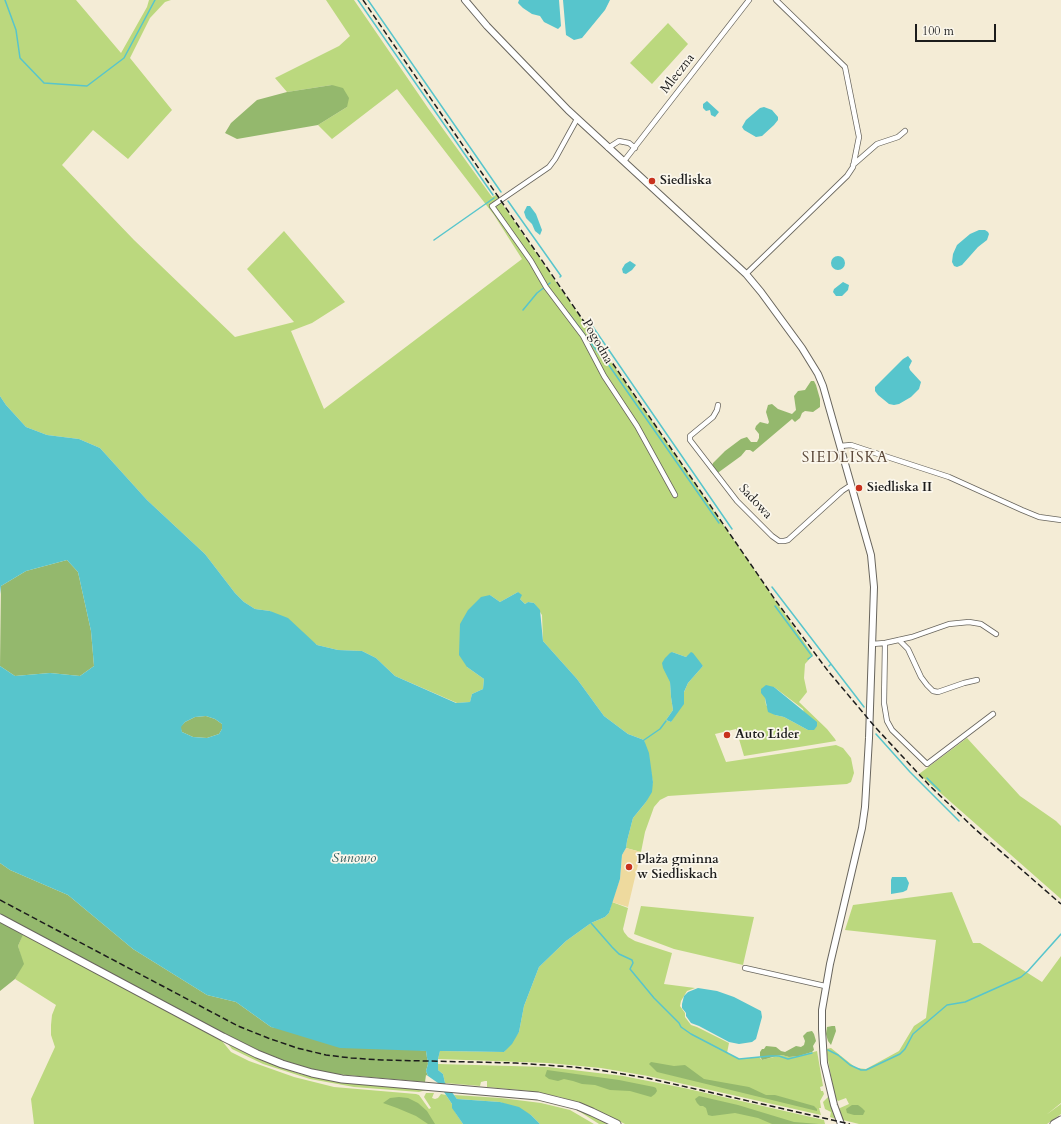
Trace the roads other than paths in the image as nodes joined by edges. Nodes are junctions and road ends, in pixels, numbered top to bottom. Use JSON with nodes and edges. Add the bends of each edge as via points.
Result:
{"nodes":[{"id":1,"x":465,"y":0,"type":"edge"},
{"id":2,"x":749,"y":0,"type":"edge"},
{"id":3,"x":776,"y":0,"type":"edge"},
{"id":4,"x":578,"y":119,"type":"junction"},
{"id":5,"x":905,"y":131,"type":"dead end"},
{"id":6,"x":608,"y":148,"type":"junction"},
{"id":7,"x":634,"y":148,"type":"junction"},
{"id":8,"x":624,"y":161,"type":"junction"},
{"id":9,"x":853,"y":165,"type":"junction"},
{"id":10,"x":746,"y":274,"type":"junction"},
{"id":11,"x":718,"y":405,"type":"dead end"},
{"id":12,"x":840,"y":446,"type":"junction"},
{"id":13,"x":852,"y":487,"type":"junction"},
{"id":14,"x":675,"y":495,"type":"dead end"},
{"id":15,"x":1061,"y":520,"type":"edge"},
{"id":16,"x":996,"y":634,"type":"dead end"},
{"id":17,"x":899,"y":640,"type":"junction"},
{"id":18,"x":885,"y":643,"type":"junction"},
{"id":19,"x":872,"y":644,"type":"junction"},
{"id":20,"x":977,"y":680,"type":"dead end"},
{"id":21,"x":993,"y":714,"type":"dead end"},
{"id":22,"x":0,"y":918,"type":"edge"},
{"id":23,"x":745,"y":968,"type":"dead end"},
{"id":24,"x":825,"y":986,"type":"junction"},
{"id":25,"x":1061,"y":1120,"type":"edge"},
{"id":26,"x":617,"y":1124,"type":"edge"},
{"id":27,"x":841,"y":1124,"type":"edge"},
{"id":28,"x":1054,"y":1124,"type":"edge"}],
"edges":[{"from":1,"to":4,"type":"main road"},
{"from":2,"to":7,"type":"street","name":"Mleczna"},
{"from":3,"to":9,"type":"street","via":[[845,68],[859,137]]},
{"from":4,"to":6,"type":"main road"},
{"from":4,"to":14,"type":"street","name":"Pogodna","via":[[555,160],[492,206],[582,336],[604,376],[637,426]]},
{"from":5,"to":9,"type":"street","via":[[898,137],[877,144]]},
{"from":6,"to":7,"type":"street","via":[[619,141],[629,143]]},
{"from":6,"to":8,"type":"main road"},
{"from":7,"to":8,"type":"street","name":"Mleczna"},
{"from":8,"to":10,"type":"main road"},
{"from":9,"to":10,"type":"street","via":[[847,176]]},
{"from":10,"to":12,"type":"main road","via":[[791,332],[818,374]]},
{"from":11,"to":13,"type":"street","name":"Sadowa","via":[[713,417],[690,436],[690,440],[737,501],[779,541],[788,540],[842,491]]},
{"from":12,"to":13,"type":"main road"},
{"from":12,"to":15,"type":"street","via":[[863,448],[949,477],[1022,510]]},
{"from":13,"to":19,"type":"main road","via":[[872,562]]},
{"from":16,"to":17,"type":"street","via":[[982,624],[969,622],[949,624]]},
{"from":17,"to":18,"type":"street"},
{"from":17,"to":20,"type":"street","via":[[908,649],[921,677],[933,691],[938,692]]},
{"from":18,"to":19,"type":"street"},
{"from":18,"to":21,"type":"street","via":[[884,703],[887,721],[892,730],[927,764]]},
{"from":19,"to":24,"type":"main road","via":[[865,807]]},
{"from":22,"to":26,"type":"main road","via":[[223,1037],[271,1060],[306,1072],[342,1079],[524,1094],[553,1099],[592,1112]]},
{"from":23,"to":24,"type":"street"},
{"from":24,"to":27,"type":"main road","via":[[822,1010],[823,1052],[829,1087]]},
{"from":25,"to":28,"type":"main road"}]}
